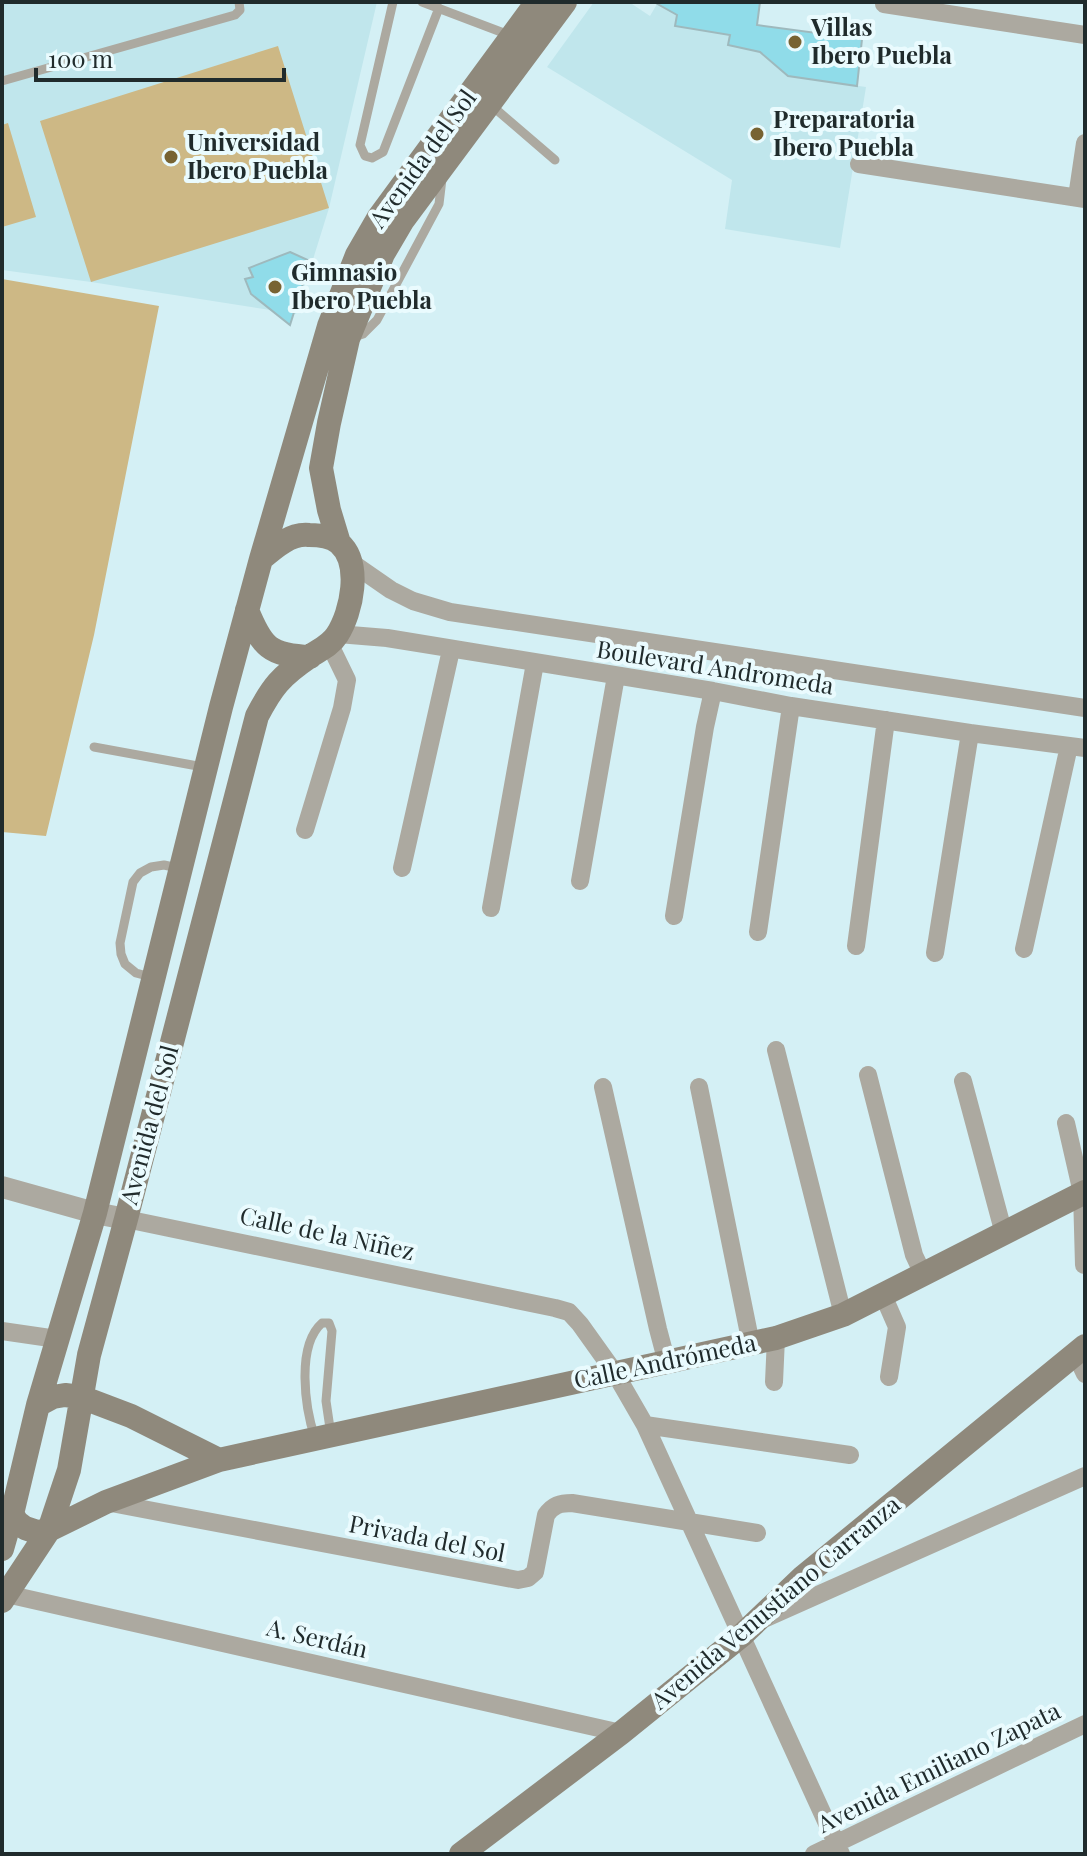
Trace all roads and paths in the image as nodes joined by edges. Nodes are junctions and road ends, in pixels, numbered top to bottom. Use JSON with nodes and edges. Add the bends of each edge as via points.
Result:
{"nodes":[{"id":1,"x":239,"y":2,"type":"edge"},
{"id":2,"x":393,"y":2,"type":"edge"},
{"id":3,"x":422,"y":2,"type":"edge"},
{"id":4,"x":537,"y":2,"type":"edge"},
{"id":5,"x":565,"y":2,"type":"edge"},
{"id":6,"x":884,"y":4,"type":"dead end"},
{"id":7,"x":439,"y":8,"type":"junction"},
{"id":8,"x":1085,"y":35,"type":"edge"},
{"id":9,"x":512,"y":36,"type":"junction"},
{"id":10,"x":2,"y":81,"type":"edge"},
{"id":11,"x":490,"y":104,"type":"junction"},
{"id":12,"x":1085,"y":143,"type":"edge"},
{"id":13,"x":555,"y":160,"type":"dead end"},
{"id":14,"x":859,"y":164,"type":"dead end"},
{"id":15,"x":1081,"y":198,"type":"edge"},
{"id":16,"x":345,"y":553,"type":"junction"},
{"id":17,"x":261,"y":559,"type":"junction"},
{"id":18,"x":247,"y":610,"type":"junction"},
{"id":19,"x":326,"y":645,"type":"junction"},
{"id":20,"x":451,"y":650,"type":"junction"},
{"id":21,"x":535,"y":663,"type":"junction"},
{"id":22,"x":616,"y":676,"type":"junction"},
{"id":23,"x":713,"y":691,"type":"junction"},
{"id":24,"x":791,"y":706,"type":"junction"},
{"id":25,"x":1085,"y":708,"type":"edge"},
{"id":26,"x":886,"y":720,"type":"junction"},
{"id":27,"x":970,"y":733,"type":"junction"},
{"id":28,"x":94,"y":747,"type":"dead end"},
{"id":29,"x":1077,"y":747,"type":"edge"},
{"id":30,"x":206,"y":768,"type":"junction"},
{"id":31,"x":305,"y":830,"type":"dead end"},
{"id":32,"x":181,"y":868,"type":"junction"},
{"id":33,"x":402,"y":868,"type":"dead end"},
{"id":34,"x":580,"y":881,"type":"dead end"},
{"id":35,"x":491,"y":908,"type":"dead end"},
{"id":36,"x":674,"y":916,"type":"dead end"},
{"id":37,"x":758,"y":932,"type":"dead end"},
{"id":38,"x":856,"y":946,"type":"dead end"},
{"id":39,"x":1024,"y":949,"type":"dead end"},
{"id":40,"x":935,"y":953,"type":"dead end"},
{"id":41,"x":153,"y":978,"type":"junction"},
{"id":42,"x":776,"y":1050,"type":"dead end"},
{"id":43,"x":868,"y":1075,"type":"dead end"},
{"id":44,"x":963,"y":1081,"type":"dead end"},
{"id":45,"x":603,"y":1087,"type":"dead end"},
{"id":46,"x":699,"y":1087,"type":"dead end"},
{"id":47,"x":1066,"y":1123,"type":"dead end"},
{"id":48,"x":2,"y":1187,"type":"edge"},
{"id":49,"x":1084,"y":1192,"type":"edge"},
{"id":50,"x":95,"y":1213,"type":"junction"},
{"id":51,"x":126,"y":1219,"type":"junction"},
{"id":52,"x":1004,"y":1234,"type":"junction"},
{"id":53,"x":1084,"y":1265,"type":"edge"},
{"id":54,"x":923,"y":1274,"type":"junction"},
{"id":55,"x":883,"y":1295,"type":"junction"},
{"id":56,"x":843,"y":1315,"type":"junction"},
{"id":57,"x":2,"y":1331,"type":"edge"},
{"id":58,"x":776,"y":1338,"type":"junction"},
{"id":59,"x":57,"y":1339,"type":"junction"},
{"id":60,"x":751,"y":1344,"type":"junction"},
{"id":61,"x":1082,"y":1358,"type":"edge"},
{"id":62,"x":667,"y":1363,"type":"junction"},
{"id":63,"x":615,"y":1373,"type":"junction"},
{"id":64,"x":889,"y":1377,"type":"dead end"},
{"id":65,"x":774,"y":1382,"type":"dead end"},
{"id":66,"x":81,"y":1397,"type":"junction"},
{"id":67,"x":326,"y":1401,"type":"junction"},
{"id":68,"x":38,"y":1405,"type":"junction"},
{"id":69,"x":306,"y":1406,"type":"junction"},
{"id":70,"x":645,"y":1425,"type":"junction"},
{"id":71,"x":323,"y":1437,"type":"junction"},
{"id":72,"x":850,"y":1455,"type":"dead end"},
{"id":73,"x":219,"y":1460,"type":"junction"},
{"id":74,"x":1085,"y":1476,"type":"edge"},
{"id":75,"x":106,"y":1502,"type":"junction"},
{"id":76,"x":12,"y":1514,"type":"junction"},
{"id":77,"x":689,"y":1521,"type":"junction"},
{"id":78,"x":49,"y":1530,"type":"junction"},
{"id":79,"x":757,"y":1533,"type":"dead end"},
{"id":80,"x":2,"y":1549,"type":"edge"},
{"id":81,"x":4,"y":1596,"type":"edge"},
{"id":82,"x":748,"y":1630,"type":"junction"},
{"id":83,"x":1085,"y":1724,"type":"edge"},
{"id":84,"x":621,"y":1733,"type":"junction"},
{"id":85,"x":838,"y":1849,"type":"edge"},
{"id":86,"x":461,"y":1854,"type":"edge"},
{"id":87,"x":814,"y":1854,"type":"edge"}],
"edges":[{"from":1,"to":10,"type":"lane","via":[[235,15]]},
{"from":2,"to":7,"type":"lane","via":[[360,145],[372,158],[383,152]]},
{"from":3,"to":7,"type":"lane"},
{"from":4,"to":9,"type":"main road","name":"Avenida del Sol"},
{"from":5,"to":11,"type":"main road","name":"Avenida del Sol"},
{"from":6,"to":8,"type":"street"},
{"from":7,"to":9,"type":"lane"},
{"from":9,"to":17,"type":"main road","name":"Avenida del Sol","via":[[357,255],[329,326]]},
{"from":11,"to":13,"type":"lane"},
{"from":11,"to":16,"type":"main road","name":"Avenida del Sol","via":[[403,220],[348,339],[321,468]]},
{"from":12,"to":15,"type":"street"},
{"from":14,"to":15,"type":"street"},
{"from":16,"to":17,"type":"main road","via":[[323,535],[301,534]]},
{"from":16,"to":19,"type":"main road","via":[[353,591]]},
{"from":16,"to":25,"type":"street","name":"Boulevard Andromeda","via":[[391,590],[450,612]]},
{"from":17,"to":18,"type":"main road"},
{"from":18,"to":19,"type":"main road","via":[[266,645],[285,655]]},
{"from":18,"to":30,"type":"main road","name":"Avenida del Sol"},
{"from":19,"to":20,"type":"street","name":"Boulevard Andromeda","via":[[387,638]]},
{"from":19,"to":31,"type":"street","via":[[347,680]]},
{"from":19,"to":51,"type":"main road","name":"Avenida del Sol","via":[[270,690],[257,716]]},
{"from":20,"to":21,"type":"street","name":"Boulevard Andromeda"},
{"from":20,"to":33,"type":"street"},
{"from":21,"to":22,"type":"street","name":"Boulevard Andromeda"},
{"from":21,"to":35,"type":"street"},
{"from":22,"to":23,"type":"street","name":"Boulevard Andromeda"},
{"from":22,"to":34,"type":"street"},
{"from":23,"to":24,"type":"street","name":"Boulevard Andromeda"},
{"from":23,"to":36,"type":"street"},
{"from":24,"to":26,"type":"street","name":"Boulevard Andromeda"},
{"from":24,"to":37,"type":"street"},
{"from":26,"to":27,"type":"street","name":"Boulevard Andromeda"},
{"from":26,"to":38,"type":"street"},
{"from":27,"to":29,"type":"street","name":"Boulevard Andromeda"},
{"from":27,"to":40,"type":"street"},
{"from":28,"to":30,"type":"lane"},
{"from":29,"to":39,"type":"street"},
{"from":30,"to":32,"type":"main road","name":"Avenida del Sol"},
{"from":32,"to":41,"type":"main road","name":"Avenida del Sol"},
{"from":32,"to":41,"type":"lane","via":[[151,867],[133,882],[121,954],[136,973]]},
{"from":41,"to":50,"type":"main road","name":"Avenida del Sol"},
{"from":42,"to":56,"type":"street"},
{"from":43,"to":54,"type":"street"},
{"from":44,"to":52,"type":"street"},
{"from":45,"to":62,"type":"street"},
{"from":46,"to":60,"type":"street"},
{"from":47,"to":49,"type":"street"},
{"from":48,"to":50,"type":"street","name":"Calle de la Niñez"},
{"from":49,"to":52,"type":"main road","name":"Calle Andrómeda"},
{"from":49,"to":53,"type":"street"},
{"from":50,"to":51,"type":"street","name":"Calle de la Niñez"},
{"from":50,"to":59,"type":"main road","name":"Avenida del Sol"},
{"from":51,"to":63,"type":"street","name":"Calle de la Niñez","via":[[569,1312]]},
{"from":51,"to":66,"type":"main road","name":"Avenida del Sol"},
{"from":52,"to":54,"type":"main road","name":"Calle Andrómeda"},
{"from":54,"to":55,"type":"main road","name":"Calle Andrómeda"},
{"from":55,"to":56,"type":"main road","name":"Calle Andrómeda"},
{"from":55,"to":64,"type":"street","via":[[897,1327]]},
{"from":56,"to":58,"type":"main road","name":"Calle Andrómeda"},
{"from":57,"to":59,"type":"street"},
{"from":58,"to":60,"type":"main road","name":"Calle Andrómeda"},
{"from":58,"to":65,"type":"street"},
{"from":59,"to":68,"type":"main road","name":"Avenida del Sol"},
{"from":60,"to":62,"type":"main road","name":"Calle Andrómeda"},
{"from":61,"to":82,"type":"main road","name":"Avenida Venustiano Carranza","via":[[803,1577]]},
{"from":62,"to":63,"type":"main road","name":"Calle Andrómeda"},
{"from":63,"to":70,"type":"street","name":"Calle de la Niñez"},
{"from":63,"to":71,"type":"main road","name":"Calle Andrómeda"},
{"from":66,"to":68,"type":"main road","via":[[53,1397]]},
{"from":66,"to":73,"type":"main road"},
{"from":66,"to":78,"type":"main road","name":"Avenida del Sol","via":[[69,1470]]},
{"from":67,"to":69,"type":"lane"},
{"from":67,"to":69,"type":"lane","via":[[332,1331],[329,1323],[322,1323],[311,1339],[304,1373]]},
{"from":67,"to":71,"type":"lane"},
{"from":68,"to":76,"type":"main road","name":"Avenida del Sol"},
{"from":69,"to":71,"type":"lane"},
{"from":70,"to":72,"type":"street"},
{"from":70,"to":77,"type":"street","name":"Calle de la Niñez"},
{"from":71,"to":73,"type":"main road","name":"Calle Andrómeda"},
{"from":73,"to":75,"type":"main road","name":"Calle Andrómeda"},
{"from":74,"to":82,"type":"street"},
{"from":75,"to":77,"type":"street","name":"Privada del Sol","via":[[518,1580],[535,1572],[546,1515],[561,1503]]},
{"from":75,"to":78,"type":"main road","name":"Calle Andrómeda"},
{"from":76,"to":78,"type":"main road","via":[[25,1528]]},
{"from":76,"to":80,"type":"main road","name":"Avenida del Sol"},
{"from":77,"to":79,"type":"street"},
{"from":77,"to":82,"type":"street","name":"Calle de la Niñez"},
{"from":78,"to":81,"type":"main road","name":"Avenida del Sol"},
{"from":81,"to":84,"type":"street","name":"A. Serdán"},
{"from":82,"to":84,"type":"main road","name":"Avenida Venustiano Carranza"},
{"from":82,"to":85,"type":"street","name":"Calle de la Niñez"},
{"from":83,"to":85,"type":"street","name":"Avenida Emiliano Zapata"},
{"from":84,"to":86,"type":"main road","name":"Avenida Venustiano Carranza"},
{"from":85,"to":87,"type":"street","name":"Avenida Emiliano Zapata"}]}
